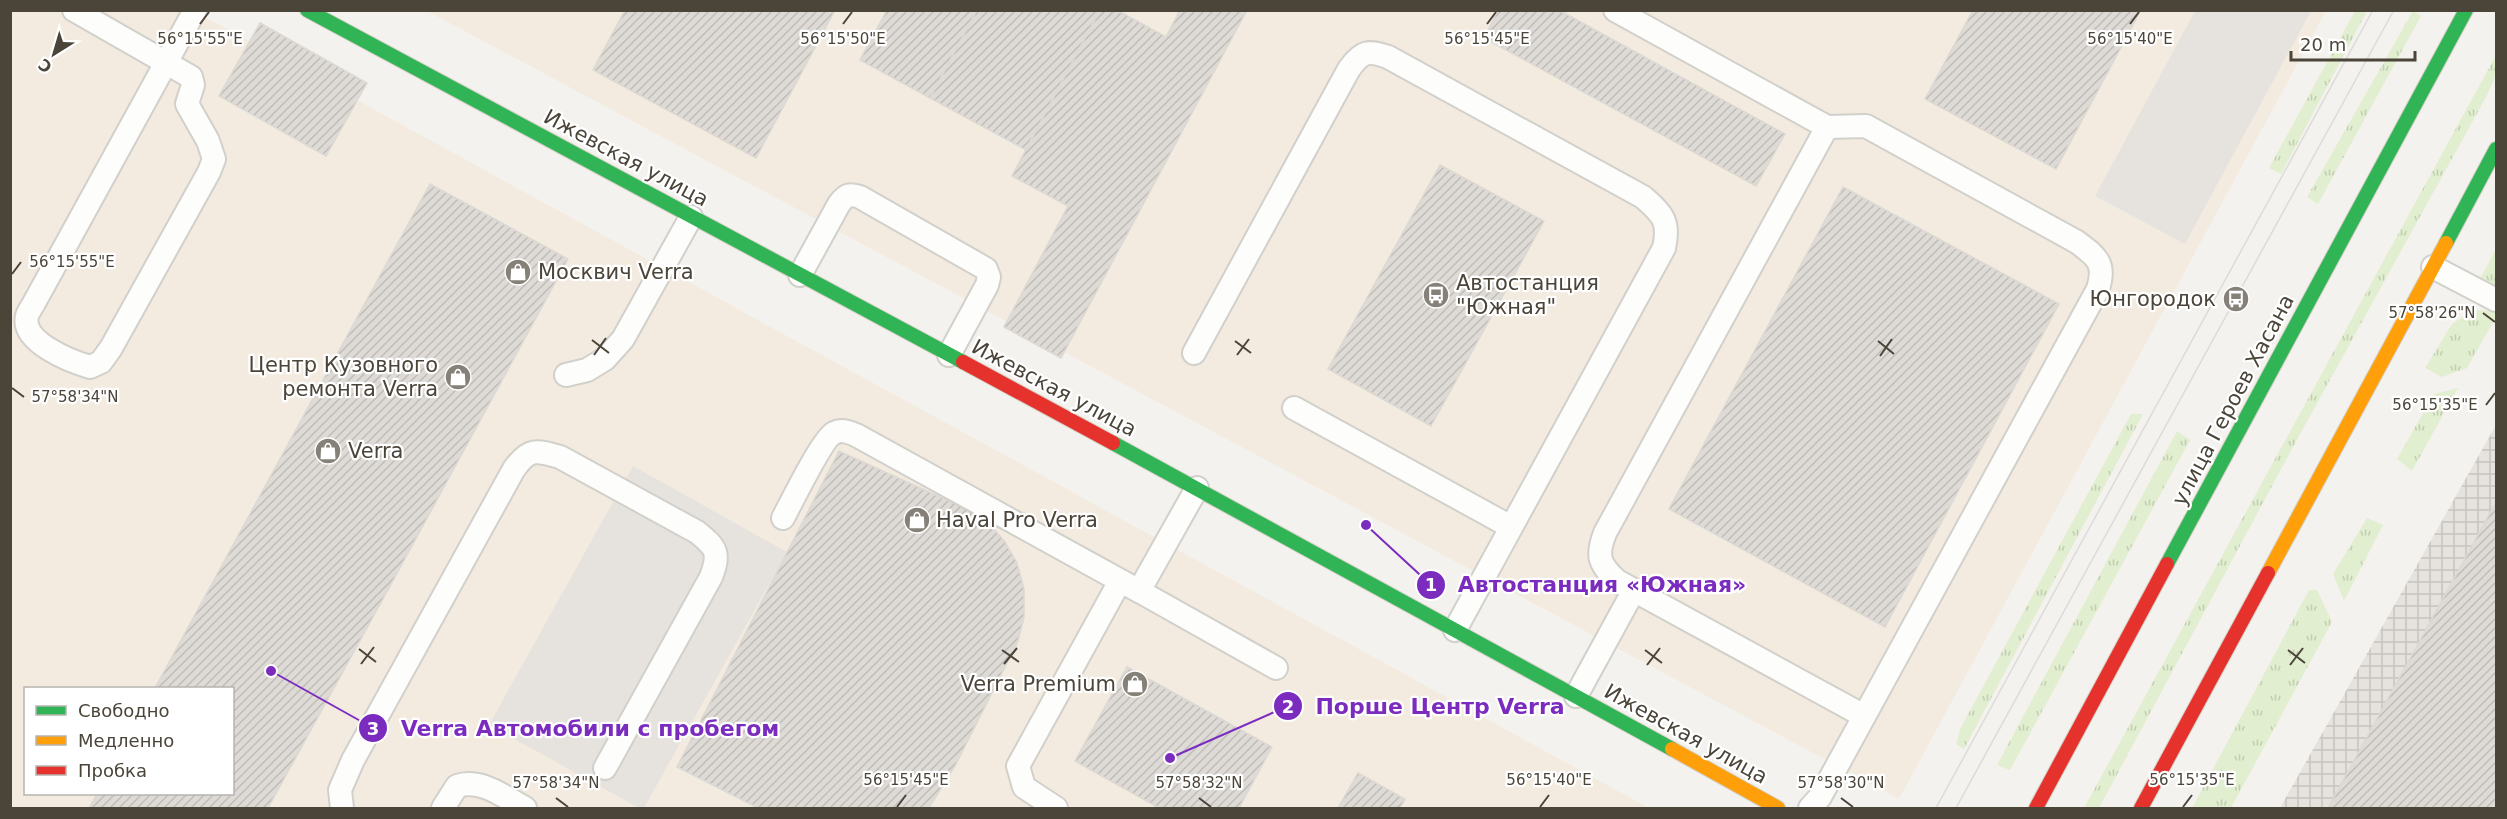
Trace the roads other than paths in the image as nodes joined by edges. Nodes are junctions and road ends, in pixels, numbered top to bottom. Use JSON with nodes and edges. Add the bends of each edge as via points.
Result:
{"nodes":[{"id":1,"x":74,"y":10,"type":"edge"},
{"id":2,"x":195,"y":10,"type":"edge"},
{"id":3,"x":307,"y":10,"type":"edge"},
{"id":4,"x":1615,"y":10,"type":"edge"},
{"id":5,"x":2466,"y":10,"type":"edge"},
{"id":6,"x":167,"y":62,"type":"junction"},
{"id":7,"x":1827,"y":127,"type":"junction"},
{"id":8,"x":2496,"y":149,"type":"edge"},
{"id":9,"x":691,"y":217,"type":"junction"},
{"id":10,"x":2433,"y":267,"type":"junction"},
{"id":11,"x":800,"y":275,"type":"junction"},
{"id":12,"x":2496,"y":300,"type":"edge"},
{"id":13,"x":1194,"y":353,"type":"dead end"},
{"id":14,"x":949,"y":355,"type":"junction"},
{"id":15,"x":566,"y":375,"type":"dead end"},
{"id":16,"x":1294,"y":408,"type":"dead end"},
{"id":17,"x":1197,"y":488,"type":"junction"},
{"id":18,"x":783,"y":518,"type":"dead end"},
{"id":19,"x":1511,"y":527,"type":"junction"},
{"id":20,"x":1130,"y":586,"type":"junction"},
{"id":21,"x":1634,"y":590,"type":"junction"},
{"id":22,"x":1455,"y":630,"type":"junction"},
{"id":23,"x":1276,"y":668,"type":"dead end"},
{"id":24,"x":1576,"y":696,"type":"junction"},
{"id":25,"x":1864,"y":717,"type":"junction"},
{"id":26,"x":605,"y":768,"type":"dead end"},
{"id":27,"x":342,"y":808,"type":"edge"},
{"id":28,"x":443,"y":808,"type":"edge"},
{"id":29,"x":525,"y":808,"type":"edge"},
{"id":30,"x":1056,"y":808,"type":"edge"},
{"id":31,"x":1778,"y":808,"type":"edge"},
{"id":32,"x":1810,"y":808,"type":"edge"},
{"id":33,"x":2036,"y":808,"type":"edge"},
{"id":34,"x":2141,"y":808,"type":"edge"}],
"edges":[{"from":1,"to":6,"type":"lane"},
{"from":2,"to":6,"type":"lane"},
{"from":3,"to":9,"type":"street","name":"Ижевская улица"},
{"from":4,"to":7,"type":"lane"},
{"from":5,"to":33,"type":"street","name":"улица Героев Хасана"},
{"from":6,"to":6,"type":"lane","via":[[27,318],[29,333],[45,347],[90,367],[101,362],[111,348],[213,159],[188,104],[191,77]]},
{"from":7,"to":21,"type":"lane","via":[[1605,533],[1599,549],[1603,568]]},
{"from":7,"to":25,"type":"lane","via":[[1866,126],[2077,242],[2096,256],[2103,274],[2098,290]]},
{"from":8,"to":10,"type":"street"},
{"from":9,"to":11,"type":"street","name":"Ижевская улица"},
{"from":9,"to":15,"type":"lane","via":[[623,339],[605,359],[587,370]]},
{"from":10,"to":12,"type":"lane"},
{"from":10,"to":34,"type":"street"},
{"from":11,"to":14,"type":"street","name":"Ижевская улица"},
{"from":11,"to":14,"type":"lane","via":[[845,196],[860,197],[986,269],[987,285]]},
{"from":13,"to":19,"type":"lane","via":[[1349,69],[1358,56],[1372,52],[1388,57],[1643,197],[1660,211],[1668,231],[1664,248]]},
{"from":14,"to":17,"type":"street","name":"Ижевская улица"},
{"from":16,"to":19,"type":"lane"},
{"from":17,"to":20,"type":"lane"},
{"from":17,"to":22,"type":"street","name":"Ижевская улица"},
{"from":18,"to":20,"type":"lane","via":[[831,433],[842,430]]},
{"from":19,"to":22,"type":"lane"},
{"from":20,"to":23,"type":"lane"},
{"from":20,"to":30,"type":"lane","via":[[1018,766],[1024,787]]},
{"from":21,"to":24,"type":"lane"},
{"from":21,"to":25,"type":"lane"},
{"from":22,"to":24,"type":"street","name":"Ижевская улица"},
{"from":24,"to":31,"type":"street","name":"Ижевская улица"},
{"from":25,"to":32,"type":"lane"},
{"from":26,"to":27,"type":"lane","via":[[717,560],[713,545],[697,532],[560,457],[538,450],[524,455],[514,469],[353,760],[340,790]]},
{"from":28,"to":29,"type":"lane","via":[[457,786],[469,782]]}]}
